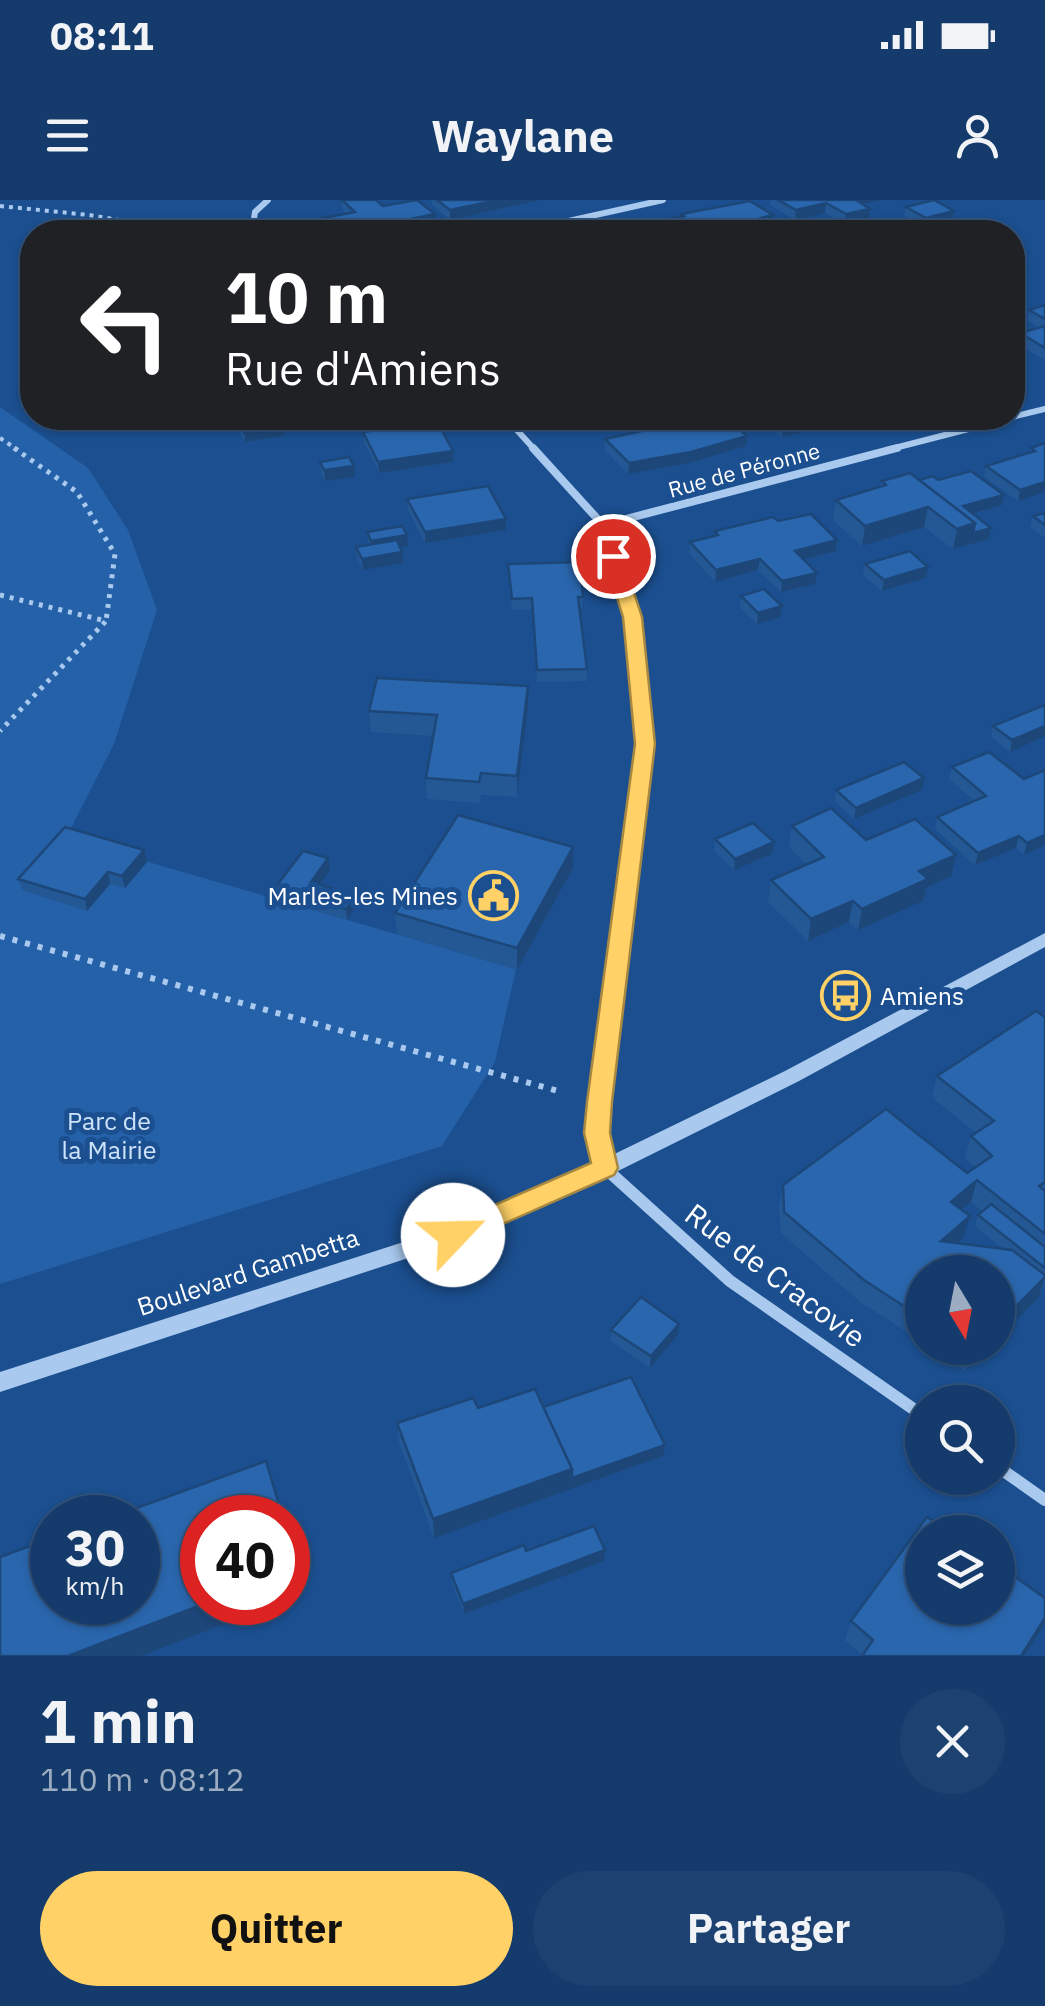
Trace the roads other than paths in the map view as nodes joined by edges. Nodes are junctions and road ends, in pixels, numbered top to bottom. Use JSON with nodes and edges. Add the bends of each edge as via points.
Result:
{"nodes":[{"id":1,"x":268,"y":200,"type":"edge"},
{"id":2,"x":663,"y":200,"type":"edge"},
{"id":3,"x":254,"y":220,"type":"edge"},
{"id":4,"x":573,"y":220,"type":"edge"},
{"id":5,"x":517,"y":430,"type":"edge"},
{"id":6,"x":963,"y":430,"type":"edge"},
{"id":7,"x":602,"y":525,"type":"junction"},
{"id":8,"x":1045,"y":939,"type":"edge"},
{"id":9,"x":605,"y":1168,"type":"junction"},
{"id":10,"x":0,"y":1382,"type":"edge"},
{"id":11,"x":905,"y":1402,"type":"edge"},
{"id":12,"x":1015,"y":1479,"type":"edge"},
{"id":13,"x":1045,"y":1500,"type":"edge"}],
"edges":[{"from":1,"to":3,"type":"street"},
{"from":2,"to":4,"type":"street"},
{"from":5,"to":7,"type":"street"},
{"from":6,"to":7,"type":"street","name":"Rue de Péronne"},
{"from":7,"to":9,"type":"street","via":[[633,617],[645,744],[599,1102]]},
{"from":8,"to":9,"type":"street","name":"Boulevard Gambetta"},
{"from":9,"to":10,"type":"street","name":"Boulevard Gambetta","via":[[453,1235]]},
{"from":9,"to":11,"type":"street","name":"Rue de Cracovie","via":[[730,1281]]},
{"from":12,"to":13,"type":"street"}]}
